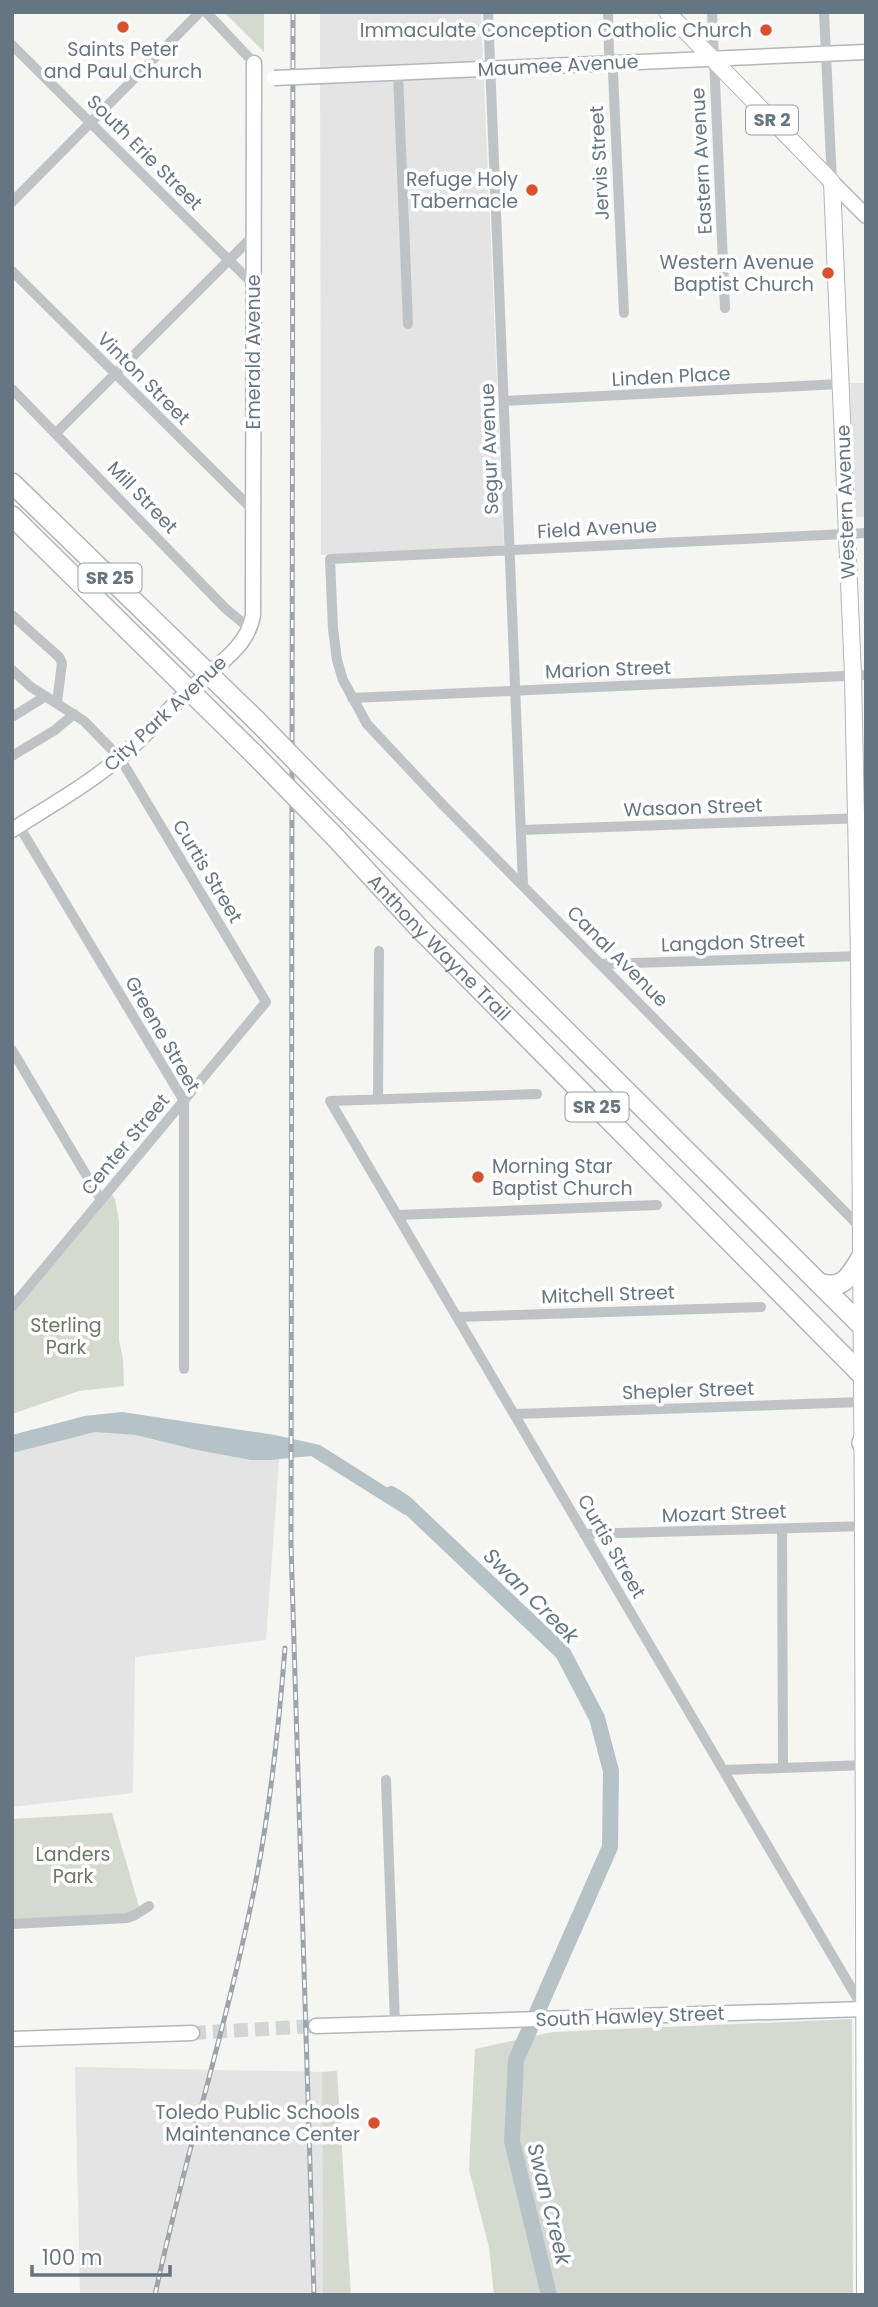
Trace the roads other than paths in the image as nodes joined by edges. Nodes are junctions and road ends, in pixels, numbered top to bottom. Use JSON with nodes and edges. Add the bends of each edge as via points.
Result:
{"nodes":[{"id":1,"x":201,"y":12,"type":"edge"},
{"id":2,"x":206,"y":12,"type":"edge"},
{"id":3,"x":488,"y":12,"type":"edge"},
{"id":4,"x":608,"y":12,"type":"edge"},
{"id":5,"x":667,"y":12,"type":"edge"},
{"id":6,"x":712,"y":12,"type":"edge"},
{"id":7,"x":824,"y":12,"type":"edge"},
{"id":8,"x":12,"y":45,"type":"edge"},
{"id":9,"x":866,"y":52,"type":"edge"},
{"id":10,"x":826,"y":54,"type":"junction"},
{"id":11,"x":713,"y":58,"type":"junction"},
{"id":12,"x":254,"y":63,"type":"junction"},
{"id":13,"x":611,"y":63,"type":"junction"},
{"id":14,"x":491,"y":69,"type":"junction"},
{"id":15,"x":398,"y":73,"type":"junction"},
{"id":16,"x":90,"y":123,"type":"junction"},
{"id":17,"x":832,"y":182,"type":"junction"},
{"id":18,"x":12,"y":202,"type":"edge"},
{"id":19,"x":866,"y":216,"type":"edge"},
{"id":20,"x":253,"y":236,"type":"junction"},
{"id":21,"x":229,"y":260,"type":"junction"},
{"id":22,"x":12,"y":271,"type":"edge"},
{"id":23,"x":253,"y":284,"type":"junction"},
{"id":24,"x":725,"y":308,"type":"dead end"},
{"id":25,"x":624,"y":313,"type":"dead end"},
{"id":26,"x":408,"y":324,"type":"dead end"},
{"id":27,"x":116,"y":374,"type":"junction"},
{"id":28,"x":840,"y":384,"type":"junction"},
{"id":29,"x":12,"y":388,"type":"edge"},
{"id":30,"x":505,"y":401,"type":"junction"},
{"id":31,"x":56,"y":433,"type":"junction"},
{"id":32,"x":12,"y":484,"type":"edge"},
{"id":33,"x":252,"y":509,"type":"junction"},
{"id":34,"x":12,"y":516,"type":"edge"},
{"id":35,"x":866,"y":533,"type":"edge"},
{"id":36,"x":846,"y":534,"type":"junction"},
{"id":37,"x":511,"y":550,"type":"junction"},
{"id":38,"x":330,"y":559,"type":"joint"},
{"id":39,"x":12,"y":615,"type":"edge"},
{"id":40,"x":247,"y":634,"type":"junction"},
{"id":41,"x":12,"y":670,"type":"edge"},
{"id":42,"x":207,"y":674,"type":"junction"},
{"id":43,"x":859,"y":676,"type":"edge"},
{"id":44,"x":190,"y":689,"type":"junction"},
{"id":45,"x":515,"y":690,"type":"junction"},
{"id":46,"x":46,"y":696,"type":"junction"},
{"id":47,"x":352,"y":698,"type":"junction"},
{"id":48,"x":57,"y":702,"type":"junction"},
{"id":49,"x":74,"y":714,"type":"junction"},
{"id":50,"x":12,"y":717,"type":"edge"},
{"id":51,"x":12,"y":756,"type":"edge"},
{"id":52,"x":120,"y":758,"type":"junction"},
{"id":53,"x":861,"y":818,"type":"edge"},
{"id":54,"x":16,"y":828,"type":"edge"},
{"id":55,"x":521,"y":830,"type":"junction"},
{"id":56,"x":523,"y":885,"type":"junction"},
{"id":57,"x":379,"y":951,"type":"dead end"},
{"id":58,"x":863,"y":956,"type":"edge"},
{"id":59,"x":601,"y":964,"type":"junction"},
{"id":60,"x":266,"y":1002,"type":"joint"},
{"id":61,"x":12,"y":1050,"type":"edge"},
{"id":62,"x":863,"y":1093,"type":"edge"},
{"id":63,"x":537,"y":1094,"type":"dead end"},
{"id":64,"x":378,"y":1099,"type":"junction"},
{"id":65,"x":184,"y":1101,"type":"junction"},
{"id":66,"x":102,"y":1200,"type":"junction"},
{"id":67,"x":657,"y":1205,"type":"dead end"},
{"id":68,"x":397,"y":1215,"type":"junction"},
{"id":69,"x":864,"y":1231,"type":"edge"},
{"id":70,"x":861,"y":1258,"type":"junction"},
{"id":71,"x":819,"y":1283,"type":"junction"},
{"id":72,"x":12,"y":1307,"type":"edge"},
{"id":73,"x":761,"y":1307,"type":"dead end"},
{"id":74,"x":457,"y":1317,"type":"junction"},
{"id":75,"x":864,"y":1328,"type":"edge"},
{"id":76,"x":184,"y":1369,"type":"dead end"},
{"id":77,"x":864,"y":1377,"type":"edge"},
{"id":78,"x":862,"y":1402,"type":"junction"},
{"id":79,"x":514,"y":1414,"type":"junction"},
{"id":80,"x":864,"y":1440,"type":"edge"},
{"id":81,"x":864,"y":1526,"type":"edge"},
{"id":82,"x":782,"y":1529,"type":"junction"},
{"id":83,"x":584,"y":1534,"type":"junction"},
{"id":84,"x":864,"y":1765,"type":"edge"},
{"id":85,"x":783,"y":1767,"type":"junction"},
{"id":86,"x":723,"y":1770,"type":"junction"},
{"id":87,"x":386,"y":1780,"type":"dead end"},
{"id":88,"x":149,"y":1906,"type":"dead end"},
{"id":89,"x":12,"y":1923,"type":"edge"},
{"id":90,"x":865,"y":2009,"type":"edge"},
{"id":91,"x":395,"y":2024,"type":"junction"},
{"id":92,"x":316,"y":2026,"type":"tunnel mouth"},
{"id":93,"x":192,"y":2033,"type":"tunnel mouth"},
{"id":94,"x":12,"y":2039,"type":"edge"},
{"id":95,"x":865,"y":2295,"type":"edge"}],
"edges":[{"from":1,"to":16,"type":"street"},
{"from":2,"to":12,"type":"street"},
{"from":3,"to":14,"type":"street","name":"Segur Avenue"},
{"from":4,"to":13,"type":"street","name":"Jervis Street"},
{"from":5,"to":11,"type":"main road","number":"SR 2"},
{"from":6,"to":11,"type":"street","name":"Eastern Avenue"},
{"from":7,"to":10,"type":"street","name":"Western Avenue"},
{"from":8,"to":16,"type":"street","name":"South Erie Street"},
{"from":9,"to":10,"type":"street","name":"Maumee Avenue"},
{"from":10,"to":11,"type":"street","name":"Maumee Avenue"},
{"from":10,"to":17,"type":"street","name":"Western Avenue"},
{"from":11,"to":13,"type":"street","name":"Maumee Avenue"},
{"from":11,"to":17,"type":"main road","number":"SR 2"},
{"from":11,"to":24,"type":"street","name":"Eastern Avenue"},
{"from":12,"to":15,"type":"street","name":"Maumee Avenue","bridge":true,"via":[[274,78]]},
{"from":12,"to":20,"type":"street","name":"Emerald Avenue"},
{"from":13,"to":14,"type":"street","name":"Maumee Avenue"},
{"from":13,"to":25,"type":"street","name":"Jervis Street"},
{"from":14,"to":15,"type":"street","name":"Maumee Avenue"},
{"from":14,"to":30,"type":"street","name":"Segur Avenue"},
{"from":15,"to":26,"type":"street"},
{"from":16,"to":18,"type":"street"},
{"from":16,"to":21,"type":"street","name":"South Erie Street"},
{"from":17,"to":19,"type":"street"},
{"from":17,"to":28,"type":"main road","name":"Western Avenue"},
{"from":20,"to":21,"type":"street"},
{"from":20,"to":23,"type":"street","name":"Emerald Avenue"},
{"from":21,"to":23,"type":"street","name":"South Erie Street"},
{"from":21,"to":27,"type":"street"},
{"from":22,"to":27,"type":"street","name":"Vinton Street"},
{"from":23,"to":33,"type":"street","name":"Emerald Avenue"},
{"from":27,"to":31,"type":"street"},
{"from":27,"to":33,"type":"street","name":"Vinton Street"},
{"from":28,"to":30,"type":"street","name":"Linden Place"},
{"from":28,"to":36,"type":"main road","name":"Western Avenue"},
{"from":29,"to":31,"type":"street","name":"Mill Street"},
{"from":30,"to":37,"type":"street","name":"Segur Avenue"},
{"from":31,"to":40,"type":"street","name":"Mill Street"},
{"from":32,"to":42,"type":"highway","name":"Anthony Wayne Trail","number":"SR 25"},
{"from":33,"to":40,"type":"street","name":"Emerald Avenue","via":[[253,615]]},
{"from":34,"to":44,"type":"highway","name":"Anthony Wayne Trail","number":"SR 25"},
{"from":35,"to":36,"type":"street","name":"Field Avenue"},
{"from":36,"to":37,"type":"street","name":"Field Avenue"},
{"from":36,"to":43,"type":"main road","name":"Western Avenue"},
{"from":37,"to":38,"type":"street","name":"Field Avenue"},
{"from":37,"to":45,"type":"street","name":"Segur Avenue"},
{"from":38,"to":47,"type":"street","name":"Canal Avenue","via":[[337,660]]},
{"from":39,"to":48,"type":"street","via":[[59,657]]},
{"from":40,"to":42,"type":"street","name":"City Park Avenue"},
{"from":41,"to":46,"type":"street","name":"Curtis Street"},
{"from":42,"to":44,"type":"street","name":"City Park Avenue"},
{"from":42,"to":71,"type":"highway","name":"Anthony Wayne Trail","number":"SR 25","bridge":true},
{"from":43,"to":45,"type":"street","name":"Marion Street"},
{"from":43,"to":53,"type":"main road","name":"Western Avenue"},
{"from":44,"to":52,"type":"street","name":"City Park Avenue"},
{"from":44,"to":77,"type":"highway","name":"Anthony Wayne Trail","number":"SR 25","bridge":true,"via":[[419,928]]},
{"from":45,"to":47,"type":"street","name":"Marion Street"},
{"from":45,"to":55,"type":"street","name":"Segur Avenue"},
{"from":46,"to":48,"type":"street","name":"Curtis Street"},
{"from":46,"to":50,"type":"street"},
{"from":47,"to":56,"type":"street","name":"Canal Avenue","via":[[375,734]]},
{"from":48,"to":49,"type":"street","name":"Curtis Street"},
{"from":49,"to":51,"type":"street"},
{"from":49,"to":52,"type":"street","name":"Curtis Street"},
{"from":52,"to":54,"type":"street","name":"City Park Avenue"},
{"from":52,"to":60,"type":"street","name":"Curtis Street"},
{"from":53,"to":55,"type":"street","name":"Wasaon Street"},
{"from":53,"to":58,"type":"main road","name":"Western Avenue"},
{"from":54,"to":65,"type":"street","name":"Greene Street"},
{"from":55,"to":56,"type":"street","name":"Segur Avenue"},
{"from":56,"to":59,"type":"street","name":"Canal Avenue"},
{"from":57,"to":64,"type":"street"},
{"from":58,"to":59,"type":"street","name":"Langdon Street"},
{"from":58,"to":62,"type":"main road","name":"Western Avenue"},
{"from":59,"to":69,"type":"street","name":"Canal Avenue"},
{"from":60,"to":65,"type":"street","name":"Center Street"},
{"from":61,"to":66,"type":"street"},
{"from":62,"to":69,"type":"main road","name":"Western Avenue"},
{"from":63,"to":64,"type":"street"},
{"from":64,"to":68,"type":"street","name":"Curtis Street","via":[[330,1101]]},
{"from":65,"to":66,"type":"street","name":"Center Street"},
{"from":65,"to":76,"type":"street","name":"Greene Street"},
{"from":66,"to":72,"type":"street","name":"Center Street"},
{"from":67,"to":68,"type":"street"},
{"from":68,"to":74,"type":"street","name":"Curtis Street"},
{"from":69,"to":70,"type":"main road","name":"Western Avenue"},
{"from":70,"to":71,"type":"highway","via":[[839,1285]]},
{"from":70,"to":75,"type":"main road","name":"Western Avenue"},
{"from":71,"to":75,"type":"highway","name":"Anthony Wayne Trail","number":"SR 25"},
{"from":73,"to":74,"type":"street","name":"Mitchell Street"},
{"from":74,"to":79,"type":"street","name":"Curtis Street"},
{"from":75,"to":77,"type":"main road","name":"Western Avenue"},
{"from":77,"to":78,"type":"main road","name":"Western Avenue"},
{"from":78,"to":79,"type":"street","name":"Shepler Street"},
{"from":78,"to":80,"type":"main road","name":"Western Avenue"},
{"from":79,"to":83,"type":"street","name":"Curtis Street"},
{"from":80,"to":81,"type":"main road","name":"Western Avenue"},
{"from":81,"to":82,"type":"street","name":"Mozart Street"},
{"from":81,"to":84,"type":"main road","name":"Western Avenue"},
{"from":82,"to":83,"type":"street","name":"Mozart Street"},
{"from":82,"to":85,"type":"street"},
{"from":83,"to":86,"type":"street","name":"Curtis Street"},
{"from":84,"to":85,"type":"street"},
{"from":84,"to":90,"type":"main road","name":"Western Avenue"},
{"from":85,"to":86,"type":"street"},
{"from":86,"to":90,"type":"street","name":"Curtis Street"},
{"from":87,"to":91,"type":"street"},
{"from":88,"to":89,"type":"street","via":[[127,1917]]},
{"from":90,"to":91,"type":"street","name":"South Hawley Street"},
{"from":90,"to":95,"type":"main road","name":"Western Avenue"},
{"from":91,"to":92,"type":"street","name":"South Hawley Street"},
{"from":93,"to":94,"type":"street"}]}
